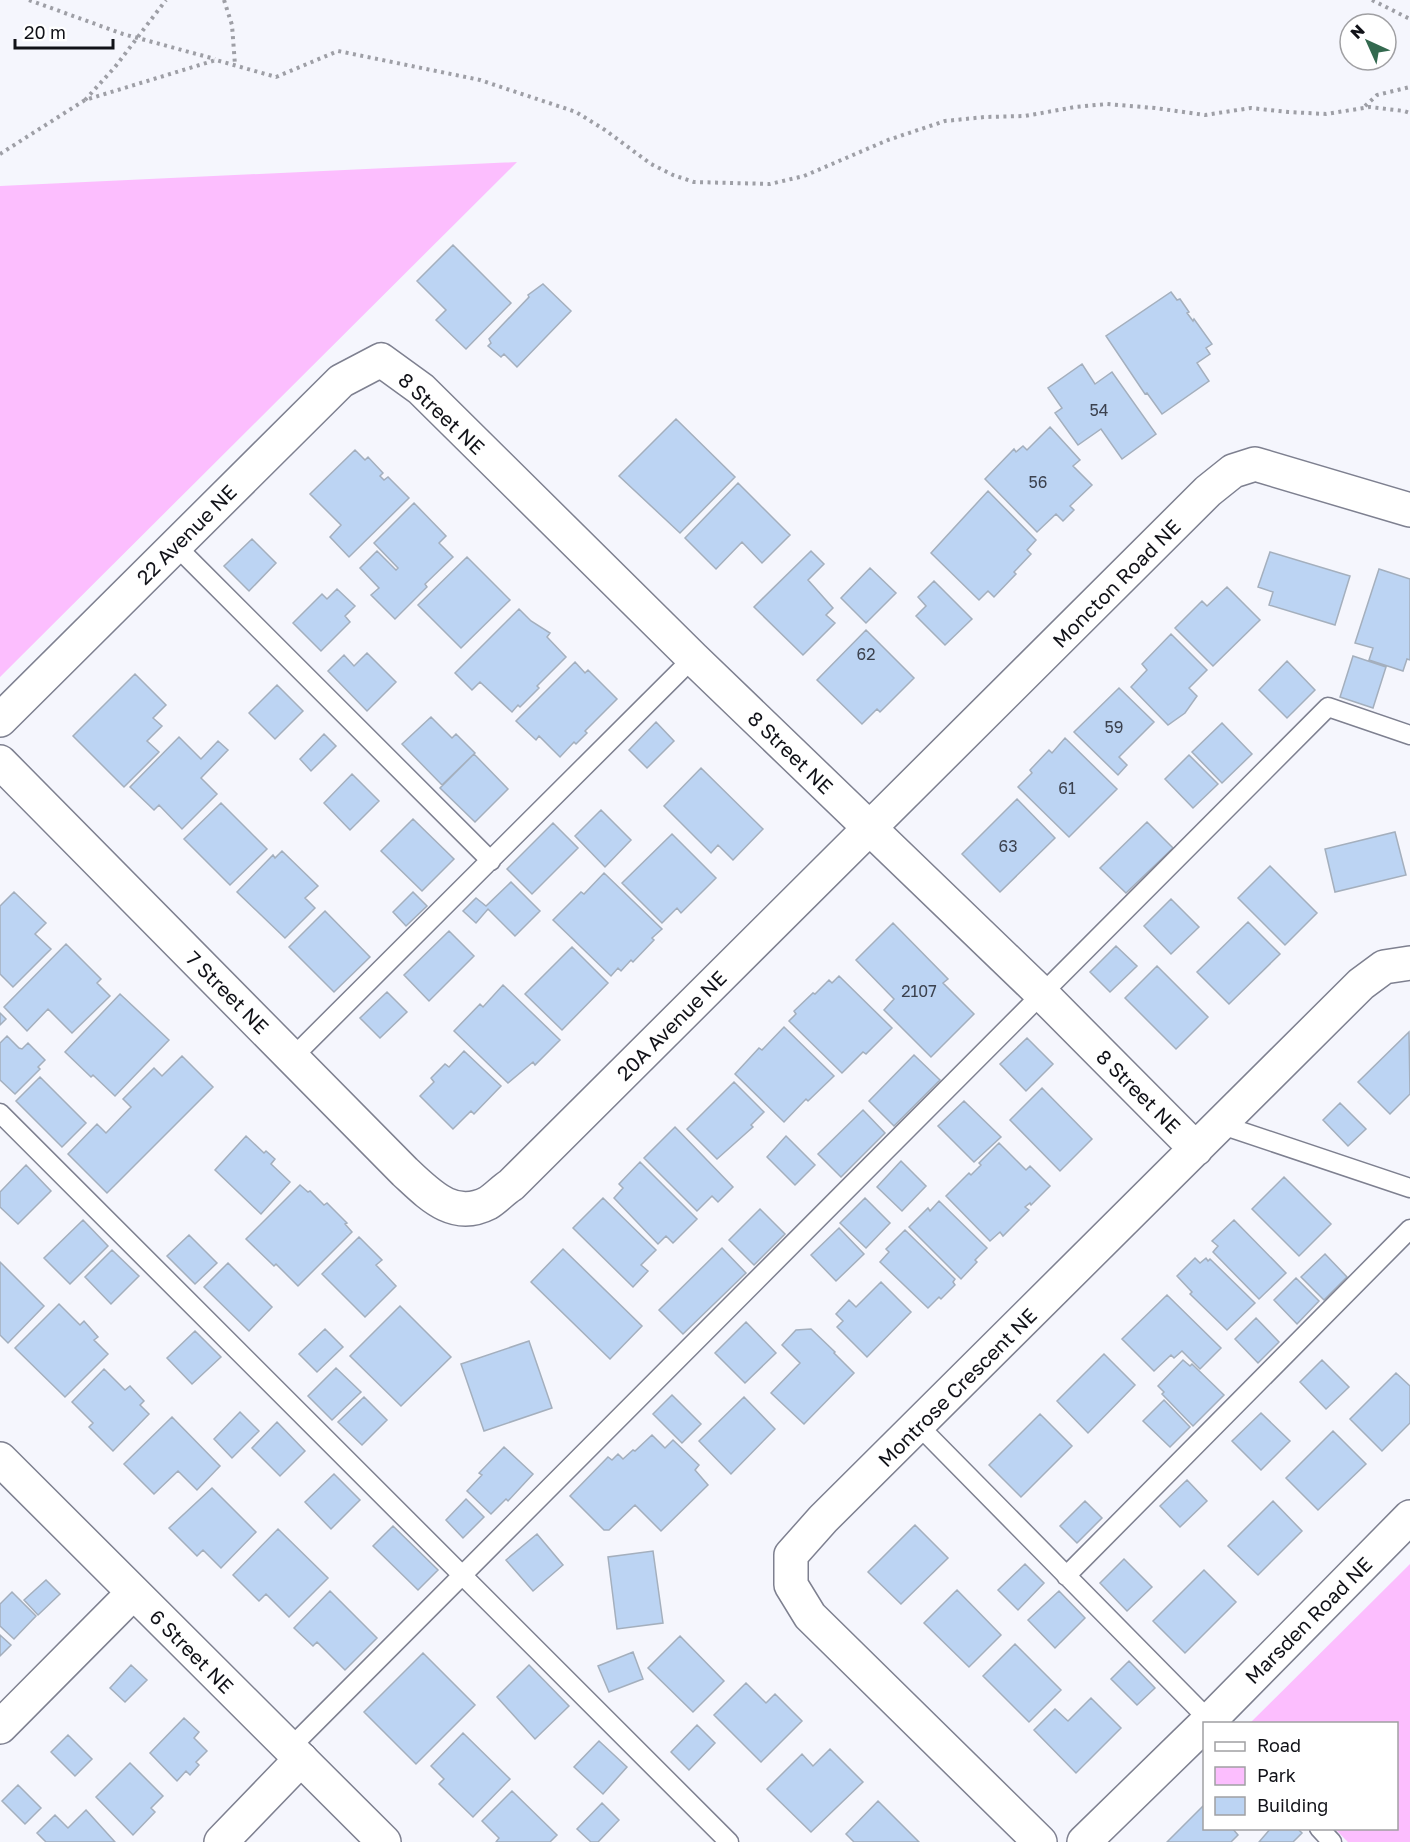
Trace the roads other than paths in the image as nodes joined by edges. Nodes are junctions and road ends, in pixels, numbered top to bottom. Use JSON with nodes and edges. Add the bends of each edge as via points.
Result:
{"nodes":[{"id":1,"x":381,"y":360,"type":"joint"},
{"id":2,"x":1410,"y":510,"type":"edge"},
{"id":3,"x":175,"y":545,"type":"junction"},
{"id":4,"x":693,"y":658,"type":"junction"},
{"id":5,"x":0,"y":720,"type":"edge"},
{"id":6,"x":1410,"y":735,"type":"edge"},
{"id":7,"x":0,"y":762,"type":"edge"},
{"id":8,"x":870,"y":827,"type":"junction"},
{"id":9,"x":490,"y":861,"type":"junction"},
{"id":10,"x":1410,"y":963,"type":"edge"},
{"id":11,"x":1042,"y":994,"type":"junction"},
{"id":12,"x":293,"y":1057,"type":"junction"},
{"id":13,"x":0,"y":1113,"type":"edge"},
{"id":14,"x":1219,"y":1124,"type":"junction"},
{"id":15,"x":1196,"y":1149,"type":"junction"},
{"id":16,"x":1410,"y":1188,"type":"edge"},
{"id":17,"x":464,"y":1211,"type":"joint"},
{"id":18,"x":1410,"y":1229,"type":"edge"},
{"id":19,"x":919,"y":1426,"type":"junction"},
{"id":20,"x":0,"y":1459,"type":"edge"},
{"id":21,"x":1410,"y":1517,"type":"edge"},
{"id":22,"x":1066,"y":1576,"type":"junction"},
{"id":23,"x":463,"y":1577,"type":"junction"},
{"id":24,"x":133,"y":1593,"type":"junction"},
{"id":25,"x":1207,"y":1722,"type":"edge"},
{"id":26,"x":1209,"y":1722,"type":"edge"},
{"id":27,"x":0,"y":1727,"type":"edge"},
{"id":28,"x":1203,"y":1728,"type":"edge"},
{"id":29,"x":296,"y":1754,"type":"junction"},
{"id":30,"x":1321,"y":1830,"type":"edge"},
{"id":31,"x":221,"y":1842,"type":"edge"},
{"id":32,"x":384,"y":1842,"type":"edge"},
{"id":33,"x":729,"y":1842,"type":"edge"},
{"id":34,"x":1040,"y":1842,"type":"edge"},
{"id":35,"x":1084,"y":1842,"type":"edge"},
{"id":36,"x":1332,"y":1842,"type":"edge"}],
"edges":[{"from":1,"to":3,"type":"street","name":"22 Avenue NE","via":[[341,381]]},
{"from":1,"to":4,"type":"street","name":"8 Street NE","via":[[421,389]]},
{"from":2,"to":8,"type":"street","name":"Moncton Road NE","via":[[1255,464],[1233,471],[1208,491]]},
{"from":3,"to":5,"type":"street","name":"22 Avenue NE"},
{"from":3,"to":9,"type":"lane"},
{"from":4,"to":8,"type":"street","name":"8 Street NE"},
{"from":4,"to":9,"type":"lane"},
{"from":6,"to":11,"type":"lane","via":[[1328,707]]},
{"from":7,"to":12,"type":"street","name":"7 Street NE"},
{"from":8,"to":11,"type":"street","name":"8 Street NE"},
{"from":8,"to":17,"type":"street","name":"20A Avenue NE","via":[[511,1185],[488,1203]]},
{"from":9,"to":12,"type":"lane"},
{"from":10,"to":14,"type":"street","name":"Montrose Crescent NE","via":[[1384,967],[1361,984]]},
{"from":11,"to":15,"type":"street","name":"8 Street NE"},
{"from":11,"to":23,"type":"lane"},
{"from":12,"to":17,"type":"street","name":"7 Street NE","via":[[436,1200]]},
{"from":13,"to":23,"type":"lane"},
{"from":14,"to":15,"type":"street","name":"Montrose Crescent NE"},
{"from":14,"to":16,"type":"lane"},
{"from":15,"to":19,"type":"street","name":"Montrose Crescent NE"},
{"from":18,"to":22,"type":"lane"},
{"from":19,"to":22,"type":"lane"},
{"from":19,"to":34,"type":"street","name":"Montrose Crescent NE","via":[[791,1555],[791,1585],[810,1616]]},
{"from":20,"to":24,"type":"street","name":"6 Street NE"},
{"from":21,"to":26,"type":"street","name":"Marsden Road NE"},
{"from":22,"to":25,"type":"lane"},
{"from":23,"to":29,"type":"lane"},
{"from":23,"to":33,"type":"lane"},
{"from":24,"to":27,"type":"street"},
{"from":24,"to":29,"type":"street","name":"6 Street NE"},
{"from":28,"to":35,"type":"street","name":"Marsden Road NE"},
{"from":29,"to":31,"type":"street"},
{"from":29,"to":32,"type":"street","name":"6 Street NE"},
{"from":30,"to":36,"type":"lane"}]}
